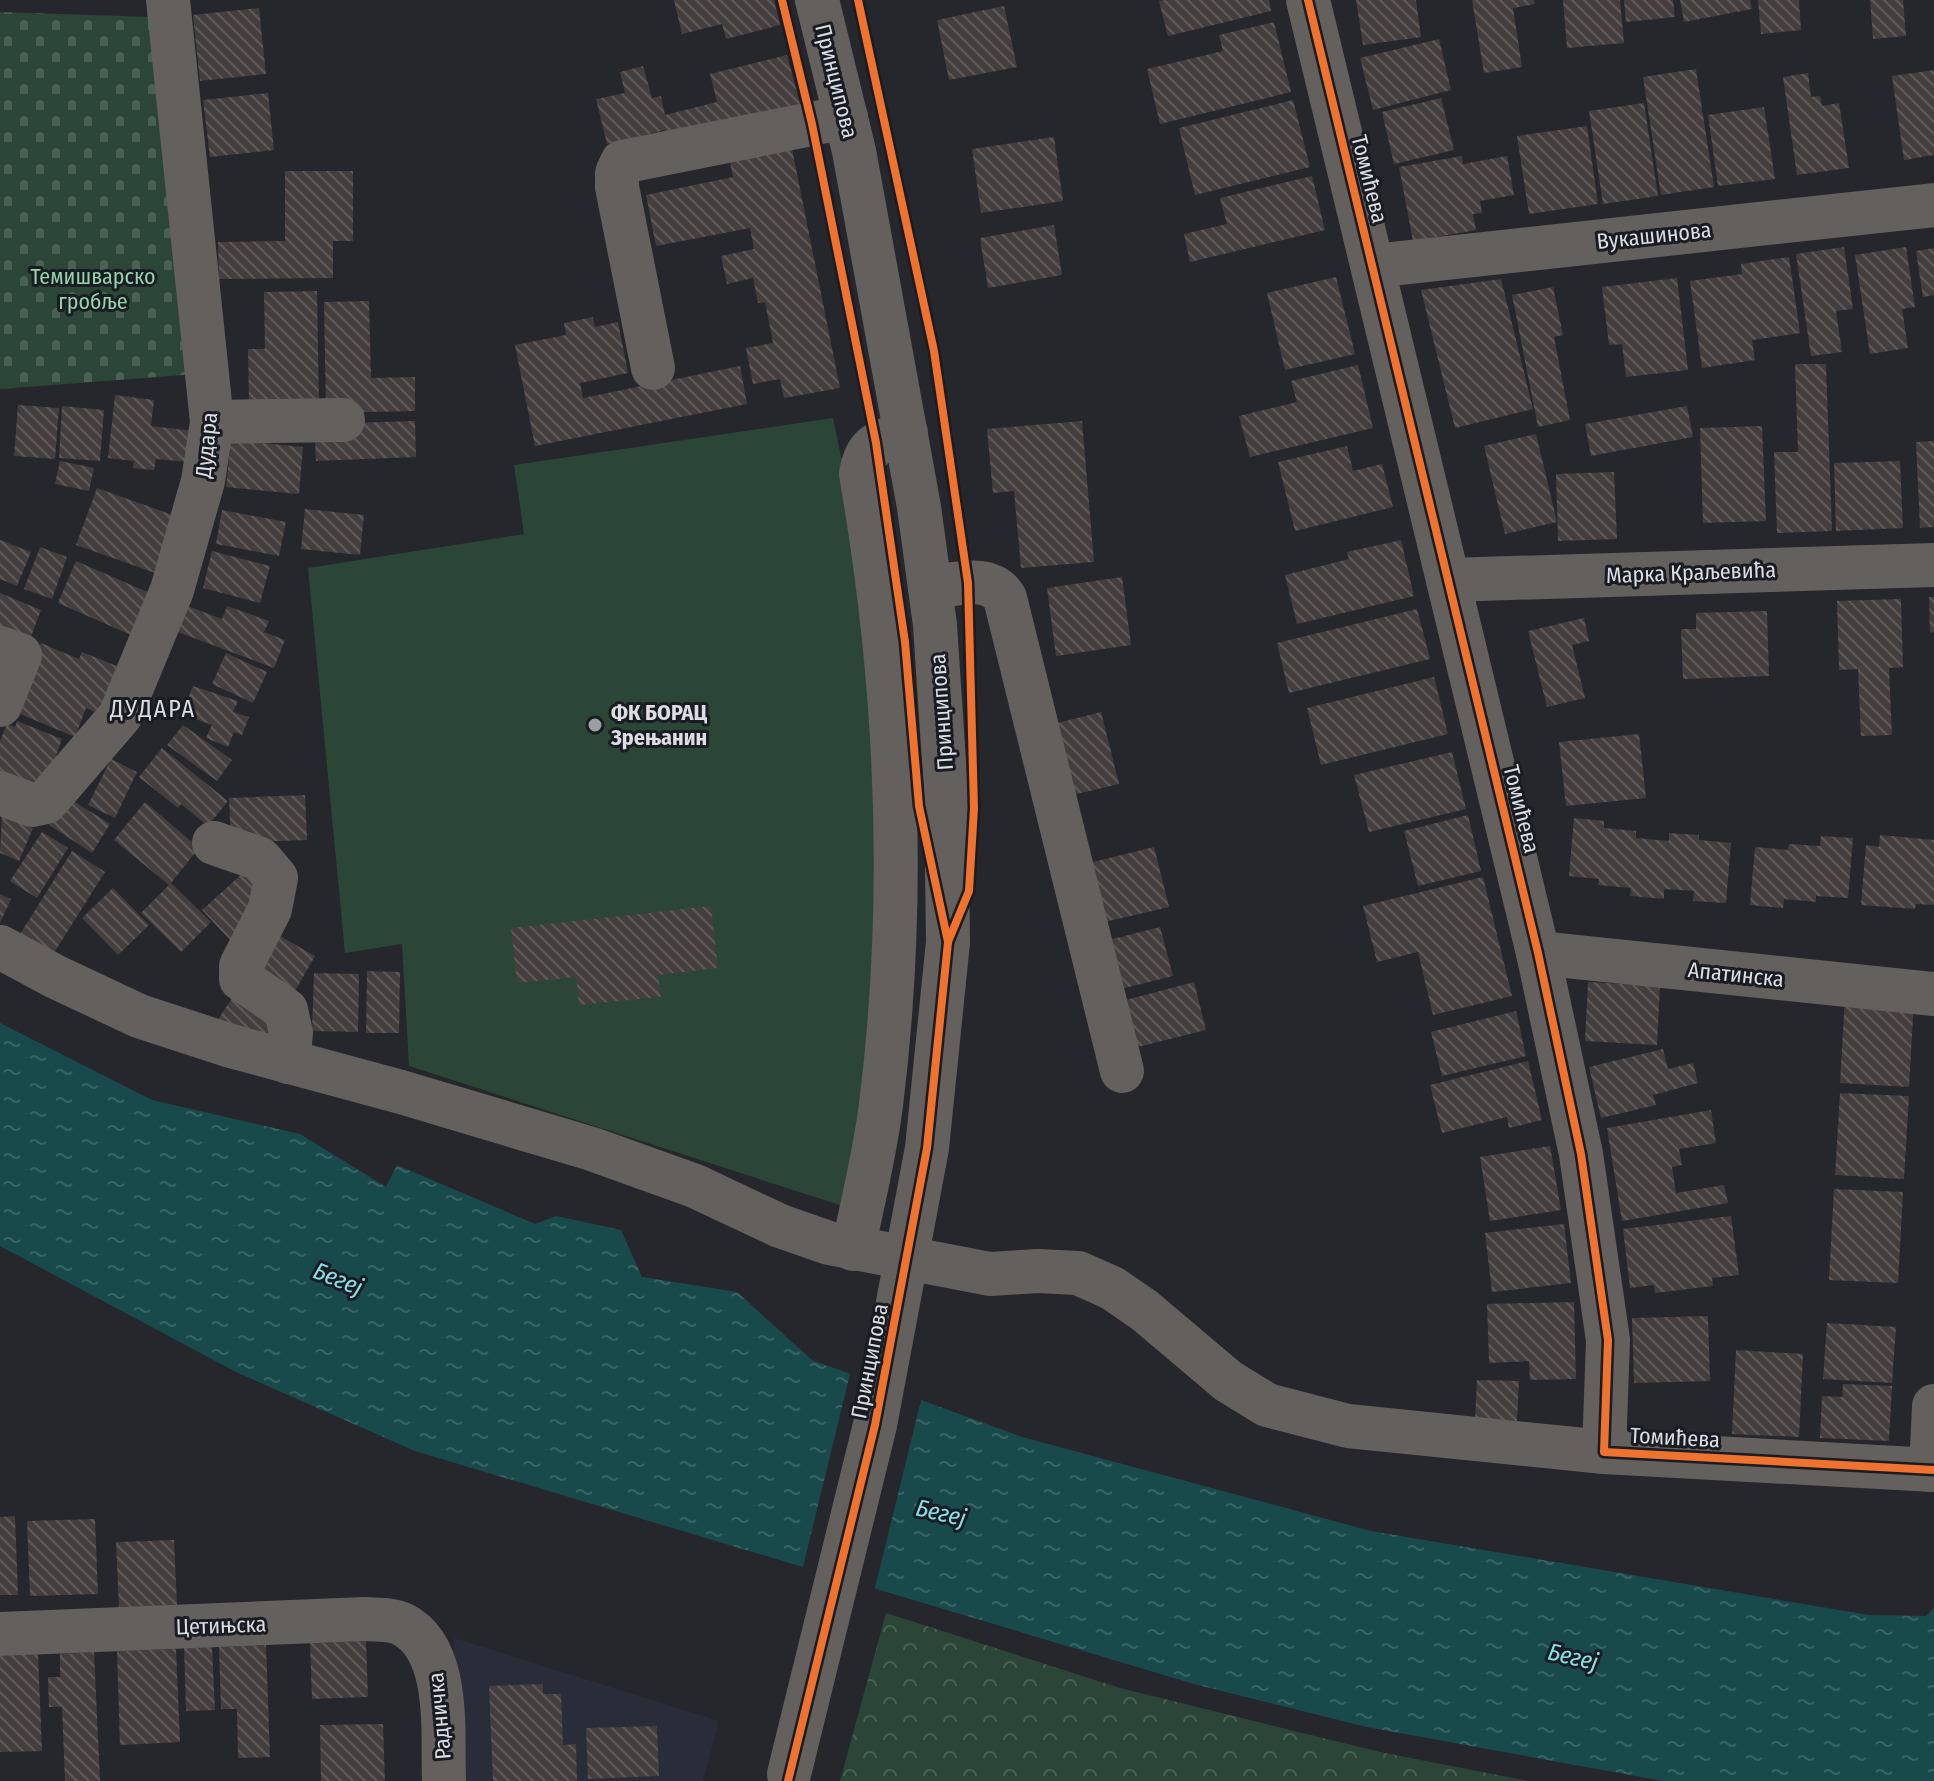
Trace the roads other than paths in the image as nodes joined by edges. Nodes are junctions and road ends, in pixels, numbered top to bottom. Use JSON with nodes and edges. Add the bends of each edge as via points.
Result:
{"nodes":[{"id":1,"x":168,"y":0,"type":"edge"},
{"id":2,"x":817,"y":0,"type":"edge"},
{"id":3,"x":1308,"y":0,"type":"edge"},
{"id":4,"x":846,"y":117,"type":"junction"},
{"id":5,"x":1934,"y":205,"type":"edge"},
{"id":6,"x":1373,"y":266,"type":"junction"},
{"id":7,"x":653,"y":368,"type":"dead end"},
{"id":8,"x":343,"y":420,"type":"dead end"},
{"id":9,"x":212,"y":422,"type":"junction"},
{"id":10,"x":906,"y":433,"type":"junction"},
{"id":11,"x":1934,"y":565,"type":"edge"},
{"id":12,"x":1448,"y":580,"type":"junction"},
{"id":13,"x":930,"y":587,"type":"junction"},
{"id":14,"x":0,"y":648,"type":"edge"},
{"id":15,"x":0,"y":705,"type":"edge"},
{"id":16,"x":0,"y":793,"type":"edge"},
{"id":17,"x":214,"y":843,"type":"dead end"},
{"id":18,"x":0,"y":947,"type":"edge"},
{"id":19,"x":1538,"y":953,"type":"junction"},
{"id":20,"x":1934,"y":994,"type":"edge"},
{"id":21,"x":288,"y":1062,"type":"junction"},
{"id":22,"x":1122,"y":1071,"type":"dead end"},
{"id":23,"x":853,"y":1249,"type":"junction"},
{"id":24,"x":1934,"y":1406,"type":"edge"},
{"id":25,"x":1604,"y":1452,"type":"junction"},
{"id":26,"x":1932,"y":1470,"type":"edge"},
{"id":27,"x":0,"y":1634,"type":"edge"},
{"id":28,"x":430,"y":1652,"type":"joint"},
{"id":29,"x":472,"y":1694,"type":"dead end"},
{"id":30,"x":788,"y":1778,"type":"edge"},
{"id":31,"x":444,"y":1781,"type":"edge"},
{"id":32,"x":475,"y":1781,"type":"edge"}],
"edges":[{"from":1,"to":9,"type":"street","name":"Дудара"},
{"from":2,"to":4,"type":"street","name":"Принципова"},
{"from":3,"to":6,"type":"street","name":"Томићева"},
{"from":4,"to":7,"type":"street","via":[[622,162],[617,187]]},
{"from":4,"to":10,"type":"street","name":"Принципова"},
{"from":5,"to":6,"type":"street","name":"Вукашинова"},
{"from":6,"to":12,"type":"street","name":"Томићева"},
{"from":8,"to":9,"type":"street"},
{"from":9,"to":16,"type":"street","name":"Дудара","via":[[203,481],[172,590],[120,716],[46,802],[32,805]]},
{"from":10,"to":13,"type":"street","name":"Принципова"},
{"from":10,"to":23,"type":"street","via":[[876,443],[864,457],[861,474],[885,644],[896,908],[881,1108]]},
{"from":11,"to":12,"type":"street","name":"Марка Краљевића"},
{"from":12,"to":19,"type":"street","name":"Томићева"},
{"from":13,"to":22,"type":"street","via":[[986,582],[1005,598]]},
{"from":13,"to":30,"type":"street","name":"Принципова","bridge":true,"via":[[946,792],[948,942],[927,1148],[878,1409]]},
{"from":14,"to":15,"type":"street","via":[[20,655]]},
{"from":17,"to":21,"type":"street","via":[[260,859],[276,878],[270,909],[241,966],[241,979],[286,1010],[291,1033]]},
{"from":18,"to":21,"type":"street","via":[[139,1016]]},
{"from":19,"to":20,"type":"street","name":"Апатинска"},
{"from":19,"to":25,"type":"street","name":"Томићева","via":[[1596,1246],[1608,1340]]},
{"from":21,"to":23,"type":"street","via":[[592,1149],[695,1186],[780,1226]]},
{"from":23,"to":25,"type":"street","via":[[990,1274],[1078,1273],[1144,1310],[1228,1381],[1267,1405],[1302,1415],[1348,1426]]},
{"from":24,"to":26,"type":"street"},
{"from":25,"to":26,"type":"street","name":"Томићева"},
{"from":27,"to":28,"type":"street","name":"Цетињска","via":[[365,1619],[400,1623]]},
{"from":28,"to":31,"type":"street","name":"Радничка","via":[[441,1697]]},
{"from":29,"to":32,"type":"street"}]}
